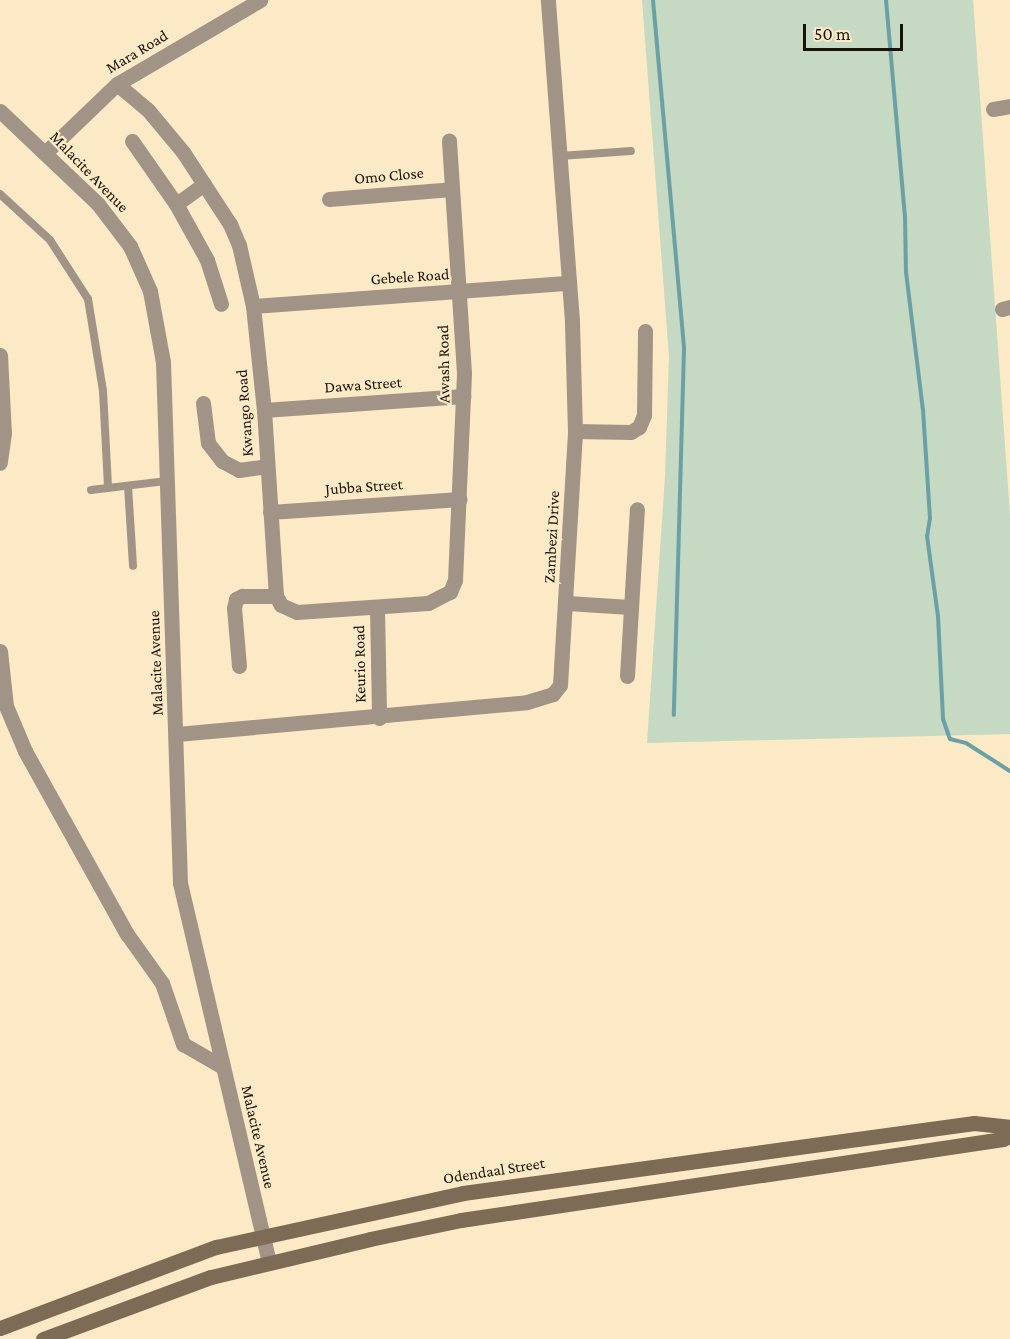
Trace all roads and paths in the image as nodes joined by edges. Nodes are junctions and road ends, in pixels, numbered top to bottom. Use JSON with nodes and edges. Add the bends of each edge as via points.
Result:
{"nodes":[{"id":1,"x":260,"y":0,"type":"edge"},
{"id":2,"x":548,"y":0,"type":"edge"},
{"id":3,"x":117,"y":84,"type":"junction"},
{"id":4,"x":1010,"y":106,"type":"edge"},
{"id":5,"x":993,"y":109,"type":"dead end"},
{"id":6,"x":0,"y":111,"type":"edge"},
{"id":7,"x":449,"y":140,"type":"dead end"},
{"id":8,"x":132,"y":141,"type":"dead end"},
{"id":9,"x":631,"y":151,"type":"dead end"},
{"id":10,"x":46,"y":152,"type":"junction"},
{"id":11,"x":560,"y":156,"type":"junction"},
{"id":12,"x":204,"y":184,"type":"junction"},
{"id":13,"x":452,"y":189,"type":"junction"},
{"id":14,"x":0,"y":194,"type":"edge"},
{"id":15,"x":329,"y":199,"type":"dead end"},
{"id":16,"x":176,"y":204,"type":"junction"},
{"id":17,"x":569,"y":283,"type":"junction"},
{"id":18,"x":460,"y":292,"type":"junction"},
{"id":19,"x":221,"y":304,"type":"dead end"},
{"id":20,"x":253,"y":306,"type":"junction"},
{"id":21,"x":645,"y":331,"type":"dead end"},
{"id":22,"x":0,"y":355,"type":"edge"},
{"id":23,"x":464,"y":396,"type":"junction"},
{"id":24,"x":203,"y":403,"type":"dead end"},
{"id":25,"x":264,"y":410,"type":"junction"},
{"id":26,"x":575,"y":431,"type":"junction"},
{"id":27,"x":0,"y":464,"type":"edge"},
{"id":28,"x":266,"y":466,"type":"junction"},
{"id":29,"x":167,"y":481,"type":"junction"},
{"id":30,"x":128,"y":486,"type":"junction"},
{"id":31,"x":108,"y":488,"type":"junction"},
{"id":32,"x":91,"y":490,"type":"dead end"},
{"id":33,"x":460,"y":499,"type":"junction"},
{"id":34,"x":637,"y":509,"type":"dead end"},
{"id":35,"x":270,"y":512,"type":"junction"},
{"id":36,"x":133,"y":566,"type":"dead end"},
{"id":37,"x":276,"y":596,"type":"junction"},
{"id":38,"x":567,"y":603,"type":"junction"},
{"id":39,"x":630,"y":607,"type":"junction"},
{"id":40,"x":377,"y":609,"type":"junction"},
{"id":41,"x":0,"y":651,"type":"edge"},
{"id":42,"x":239,"y":666,"type":"dead end"},
{"id":43,"x":627,"y":676,"type":"dead end"},
{"id":44,"x":379,"y":717,"type":"junction"},
{"id":45,"x":177,"y":734,"type":"junction"},
{"id":46,"x":223,"y":1067,"type":"junction"},
{"id":47,"x":1010,"y":1127,"type":"edge"},
{"id":48,"x":1010,"y":1134,"type":"edge"},
{"id":49,"x":262,"y":1234,"type":"junction"},
{"id":50,"x":268,"y":1262,"type":"junction"},
{"id":51,"x":0,"y":1328,"type":"edge"},
{"id":52,"x":43,"y":1339,"type":"edge"}],
"edges":[{"from":1,"to":3,"type":"street","name":"Mara Road"},
{"from":2,"to":11,"type":"street","name":"Zambezi Drive"},
{"from":3,"to":10,"type":"street","name":"Mara Road"},
{"from":3,"to":12,"type":"street","name":"Kwango Road","via":[[148,110]]},
{"from":4,"to":5,"type":"street"},
{"from":6,"to":10,"type":"street","name":"Malacite Avenue"},
{"from":7,"to":13,"type":"street","name":"Awash Road"},
{"from":8,"to":16,"type":"street"},
{"from":9,"to":11,"type":"lane"},
{"from":10,"to":29,"type":"street","name":"Malacite Avenue","via":[[115,225],[130,246],[150,291],[163,362]]},
{"from":11,"to":17,"type":"street","name":"Zambezi Drive"},
{"from":12,"to":16,"type":"street"},
{"from":12,"to":20,"type":"street","name":"Kwango Road","via":[[234,234]]},
{"from":13,"to":15,"type":"street","name":"Omo Close"},
{"from":13,"to":18,"type":"street","name":"Awash Road"},
{"from":14,"to":31,"type":"lane","via":[[50,240],[88,299],[103,391]]},
{"from":16,"to":19,"type":"street","via":[[207,260]]},
{"from":17,"to":18,"type":"street","name":"Gebele Road"},
{"from":17,"to":26,"type":"street","name":"Zambezi Drive"},
{"from":18,"to":20,"type":"street","name":"Gebele Road"},
{"from":18,"to":23,"type":"street","name":"Awash Road"},
{"from":20,"to":25,"type":"street","name":"Kwango Road"},
{"from":21,"to":26,"type":"street","via":[[644,415],[639,427],[631,432]]},
{"from":22,"to":27,"type":"street","via":[[4,433]]},
{"from":23,"to":25,"type":"street","name":"Dawa Street"},
{"from":23,"to":33,"type":"street","name":"Awash Road"},
{"from":24,"to":28,"type":"street","via":[[208,443],[222,461],[239,470]]},
{"from":25,"to":28,"type":"street","name":"Kwango Road"},
{"from":26,"to":38,"type":"street","name":"Zambezi Drive"},
{"from":28,"to":35,"type":"street","name":"Kwango Road"},
{"from":29,"to":30,"type":"lane"},
{"from":29,"to":45,"type":"street","name":"Malacite Avenue"},
{"from":30,"to":31,"type":"lane"},
{"from":30,"to":36,"type":"lane"},
{"from":31,"to":32,"type":"lane"},
{"from":33,"to":35,"type":"street","name":"Jubba Street"},
{"from":33,"to":40,"type":"street","name":"Awash Road","via":[[453,588],[428,603]]},
{"from":34,"to":39,"type":"street"},
{"from":35,"to":37,"type":"street","name":"Kwango Road"},
{"from":37,"to":40,"type":"street","via":[[288,610],[305,613]]},
{"from":37,"to":42,"type":"street","via":[[236,599]]},
{"from":38,"to":39,"type":"street"},
{"from":38,"to":44,"type":"street","name":"Zambezi Drive","via":[[560,685],[553,694],[527,702]]},
{"from":39,"to":43,"type":"street"},
{"from":40,"to":44,"type":"street","name":"Keurio Road"},
{"from":41,"to":46,"type":"street","via":[[6,706],[25,751],[127,934],[162,983],[183,1044]]},
{"from":44,"to":45,"type":"street","name":"Zambezi Drive"},
{"from":45,"to":46,"type":"street","name":"Malacite Avenue","via":[[176,796],[183,903]]},
{"from":46,"to":49,"type":"street","name":"Malacite Avenue"},
{"from":47,"to":49,"type":"street","name":"Odendaal Street","via":[[974,1124],[556,1179],[463,1193]]},
{"from":48,"to":50,"type":"street","via":[[991,1141],[461,1220]]},
{"from":49,"to":50,"type":"street","name":"Malacite Avenue"},
{"from":49,"to":51,"type":"street","name":"Odendaal Street","via":[[140,1273]]},
{"from":50,"to":52,"type":"street","via":[[211,1277]]}]}
